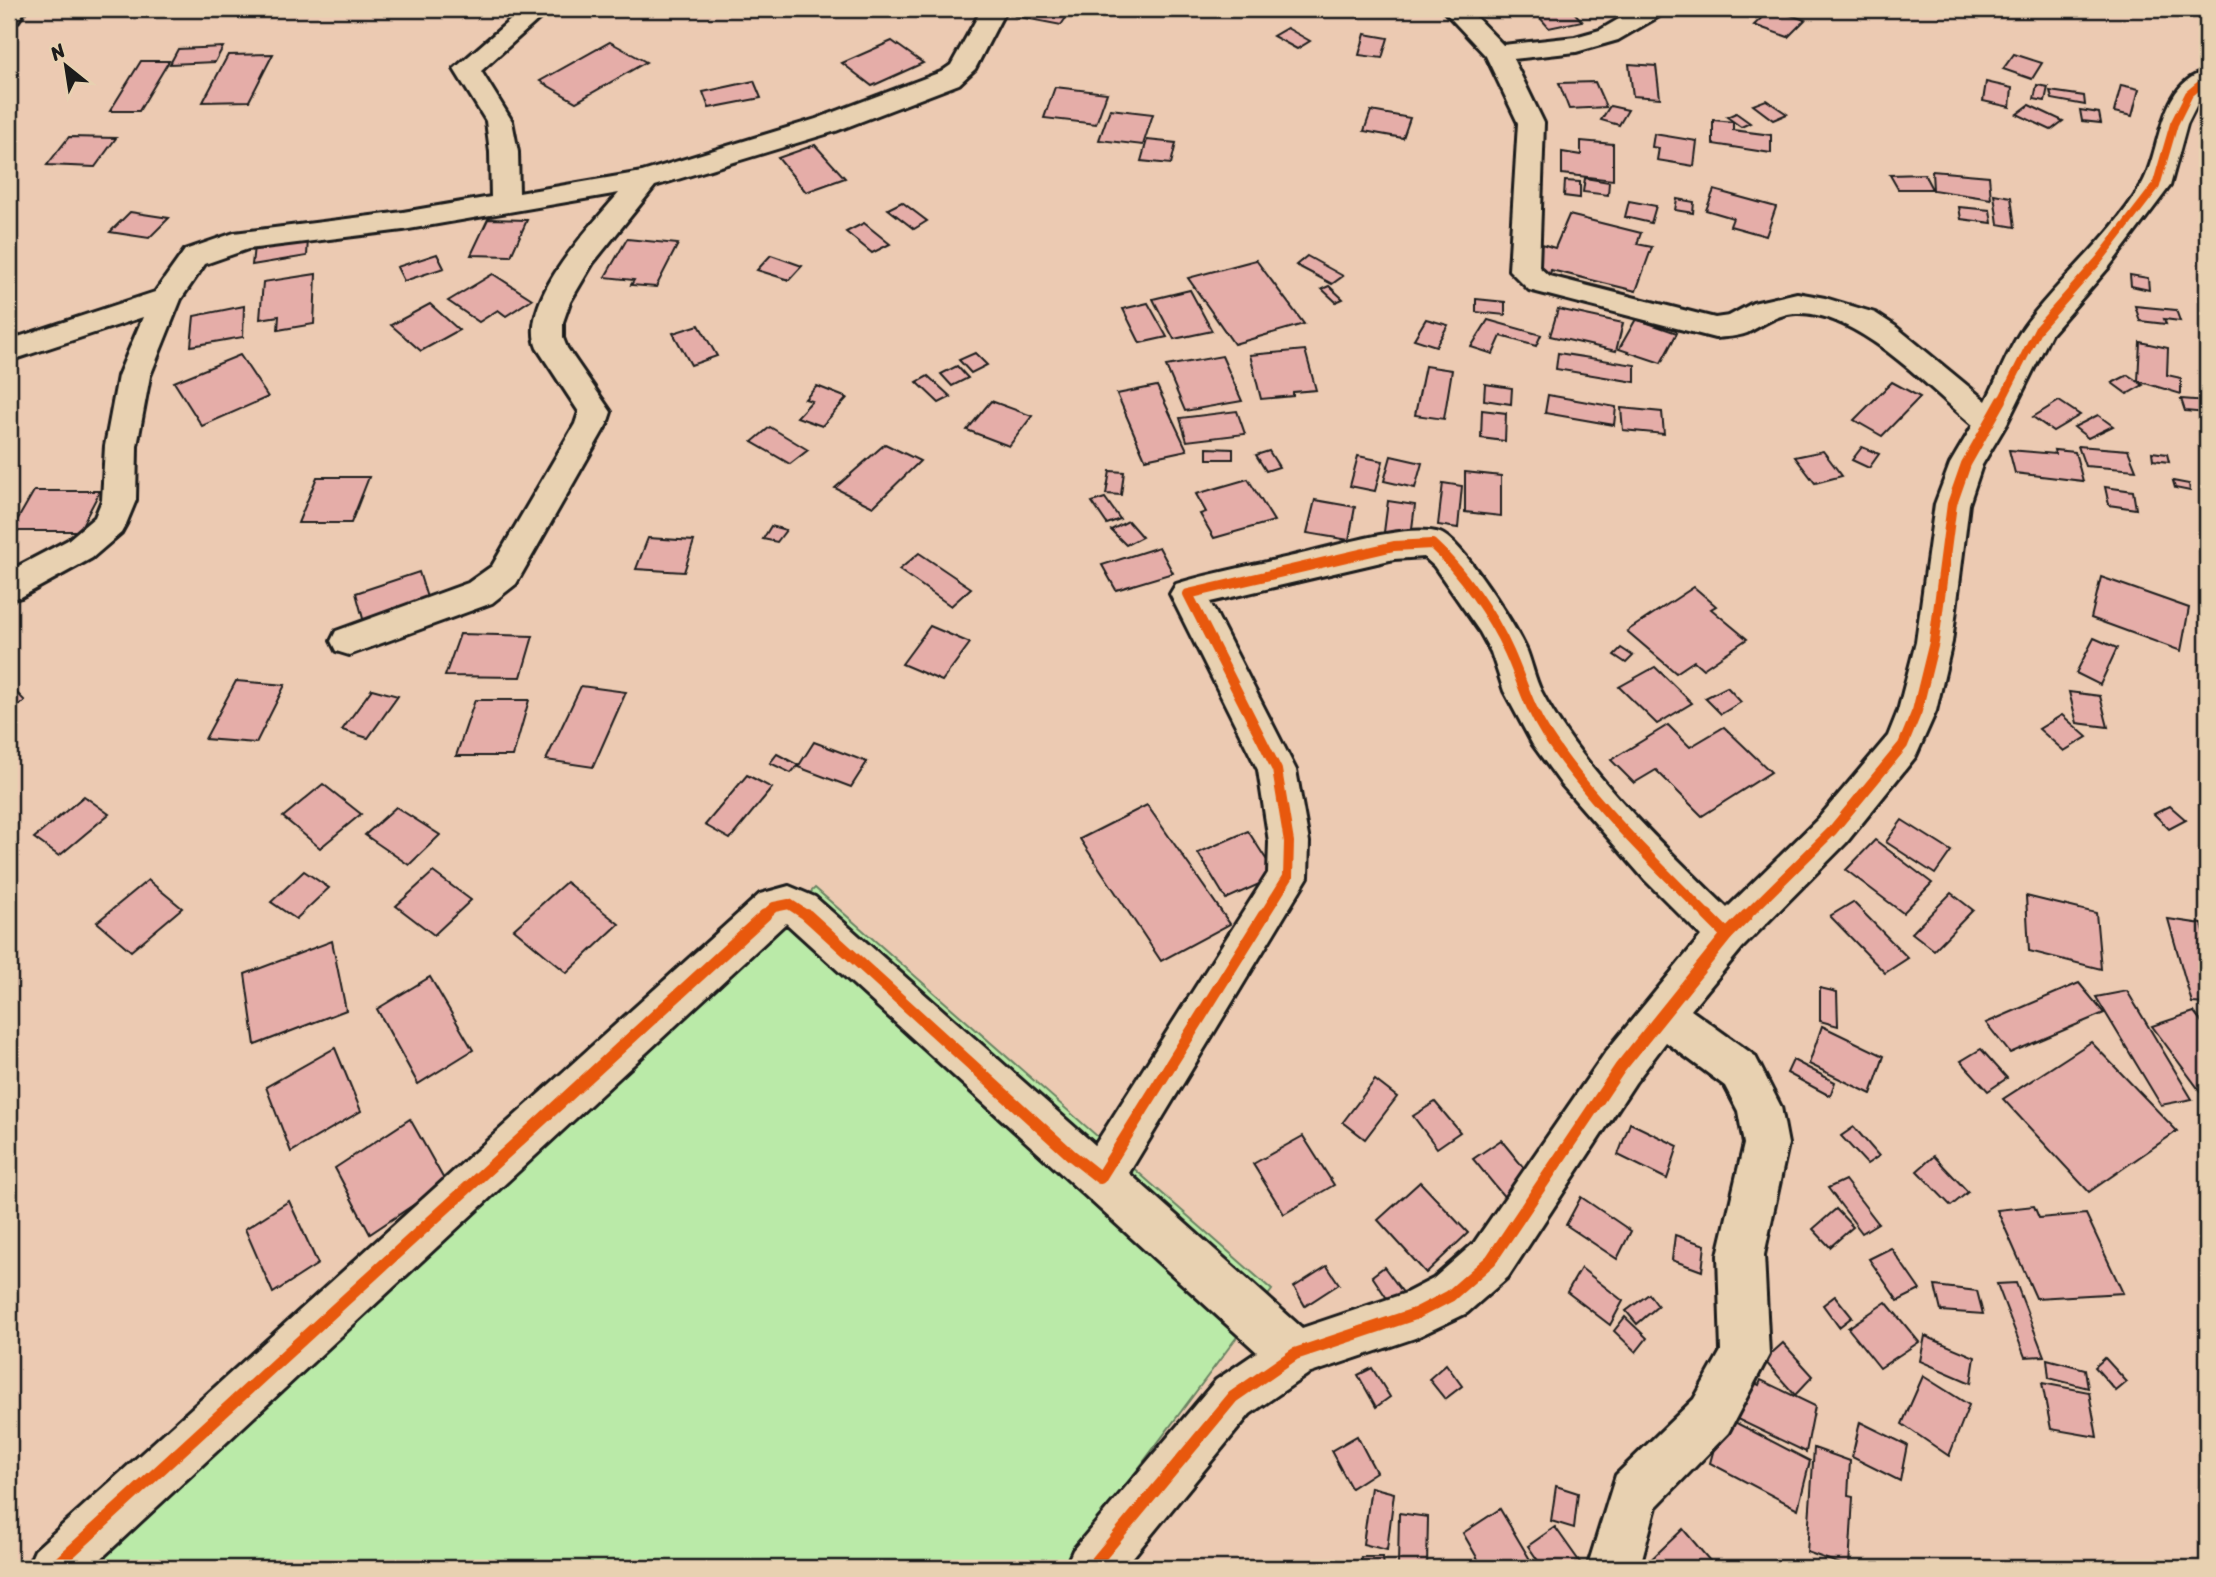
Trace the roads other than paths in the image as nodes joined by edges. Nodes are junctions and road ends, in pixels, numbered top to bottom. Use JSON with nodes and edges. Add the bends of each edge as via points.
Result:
{"nodes":[{"id":1,"x":14,"y":9,"type":"edge"},
{"id":2,"x":538,"y":9,"type":"edge"},
{"id":3,"x":994,"y":9,"type":"edge"},
{"id":4,"x":1454,"y":9,"type":"edge"},
{"id":5,"x":1654,"y":9,"type":"edge"},
{"id":6,"x":9,"y":16,"type":"edge"},
{"id":7,"x":1497,"y":53,"type":"junction"},
{"id":8,"x":2207,"y":79,"type":"edge"},
{"id":9,"x":645,"y":180,"type":"junction"},
{"id":10,"x":505,"y":204,"type":"junction"},
{"id":11,"x":166,"y":299,"type":"junction"},
{"id":12,"x":9,"y":351,"type":"edge"},
{"id":13,"x":1991,"y":424,"type":"junction"},
{"id":14,"x":9,"y":587,"type":"edge"},
{"id":15,"x":349,"y":641,"type":"dead end"},
{"id":16,"x":1727,"y":935,"type":"junction"},
{"id":17,"x":1662,"y":1014,"type":"junction"},
{"id":18,"x":1100,"y":1178,"type":"junction"},
{"id":19,"x":1295,"y":1354,"type":"junction"},
{"id":20,"x":53,"y":1568,"type":"edge"},
{"id":21,"x":1091,"y":1568,"type":"edge"},
{"id":22,"x":1616,"y":1568,"type":"edge"}],
"edges":[{"from":1,"to":6,"type":"street"},
{"from":2,"to":10,"type":"street","via":[[467,69],[499,119]]},
{"from":3,"to":9,"type":"street","via":[[962,69],[950,78],[826,125]]},
{"from":4,"to":7,"type":"street"},
{"from":5,"to":7,"type":"street","via":[[1609,35],[1576,44]]},
{"from":7,"to":13,"type":"street","via":[[1531,123],[1524,270],[1539,283],[1715,328],[1735,326],[1764,310],[1797,303],[1864,320]]},
{"from":8,"to":13,"type":"street","via":[[2189,94],[2174,124],[2156,186],[2038,329]]},
{"from":9,"to":10,"type":"street"},
{"from":9,"to":15,"type":"street","via":[[581,259],[547,321],[552,346],[595,412],[504,575],[480,593]]},
{"from":10,"to":11,"type":"street","via":[[244,240],[215,248],[187,265]]},
{"from":11,"to":12,"type":"street"},
{"from":11,"to":14,"type":"street","via":[[134,376],[121,446],[119,500],[109,524],[80,549]]},
{"from":13,"to":16,"type":"street","via":[[1966,464],[1952,504],[1934,642],[1917,711],[1903,745],[1832,831]]},
{"from":16,"to":17,"type":"street"},
{"from":16,"to":18,"type":"street","via":[[1689,901],[1553,744],[1522,691],[1493,622],[1432,544],[1394,545],[1188,594],[1276,771],[1289,842],[1288,877]]},
{"from":17,"to":19,"type":"street","via":[[1620,1068],[1491,1260],[1450,1297],[1415,1314]]},
{"from":17,"to":22,"type":"street","via":[[1740,1071],[1759,1107],[1766,1144],[1741,1255],[1745,1355],[1712,1416],[1634,1493]]},
{"from":18,"to":19,"type":"street"},
{"from":18,"to":20,"type":"street","via":[[801,910],[789,904],[774,907]]},
{"from":19,"to":21,"type":"street","via":[[1233,1397]]}]}
